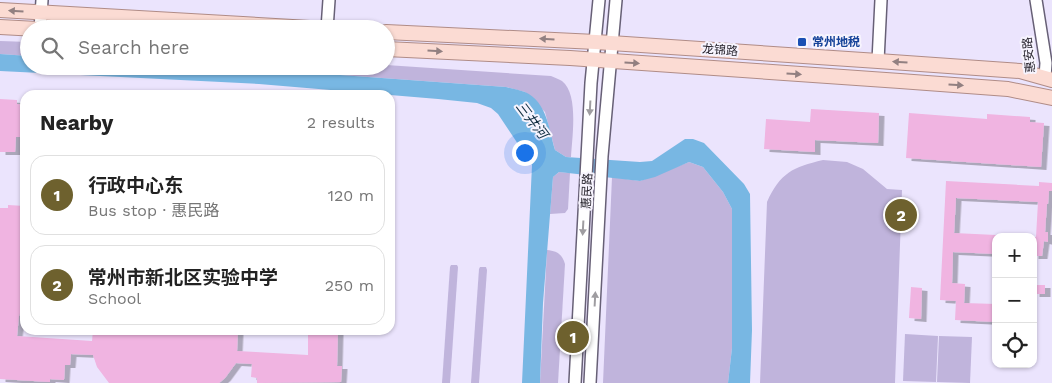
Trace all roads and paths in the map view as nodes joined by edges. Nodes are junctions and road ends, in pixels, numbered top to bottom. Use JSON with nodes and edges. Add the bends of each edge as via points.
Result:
{"nodes":[{"id":1,"x":329,"y":0,"type":"edge"},
{"id":2,"x":599,"y":0,"type":"edge"},
{"id":3,"x":616,"y":0,"type":"edge"},
{"id":4,"x":881,"y":0,"type":"edge"},
{"id":5,"x":1036,"y":0,"type":"edge"},
{"id":6,"x":41,"y":6,"type":"edge"},
{"id":7,"x":0,"y":10,"type":"edge"},
{"id":8,"x":40,"y":20,"type":"edge"},
{"id":9,"x":215,"y":20,"type":"edge"},
{"id":10,"x":328,"y":20,"type":"edge"},
{"id":11,"x":0,"y":27,"type":"edge"},
{"id":12,"x":20,"y":28,"type":"edge"},
{"id":13,"x":395,"y":32,"type":"edge"},
{"id":14,"x":596,"y":42,"type":"junction"},
{"id":15,"x":612,"y":43,"type":"junction"},
{"id":16,"x":395,"y":49,"type":"edge"},
{"id":17,"x":594,"y":60,"type":"junction"},
{"id":18,"x":610,"y":61,"type":"junction"},
{"id":19,"x":878,"y":61,"type":"junction"},
{"id":20,"x":1049,"y":79,"type":"edge"},
{"id":21,"x":1052,"y":98,"type":"edge"},
{"id":22,"x":575,"y":383,"type":"edge"},
{"id":23,"x":590,"y":383,"type":"edge"}],
"edges":[{"from":1,"to":10,"type":"street"},
{"from":2,"to":14,"type":"street","name":"惠民路"},
{"from":3,"to":15,"type":"street","name":"惠民路"},
{"from":4,"to":19,"type":"street"},
{"from":5,"to":20,"type":"street","name":"惠安路"},
{"from":6,"to":7,"type":"main road","one_way":true},
{"from":6,"to":8,"type":"street"},
{"from":6,"to":9,"type":"main road"},
{"from":11,"to":12,"type":"main road"},
{"from":14,"to":13,"type":"main road","name":"龙锦路","one_way":true},
{"from":14,"to":15,"type":"main road","name":"龙锦路"},
{"from":14,"to":17,"type":"street","name":"惠民路"},
{"from":15,"to":18,"type":"street","name":"惠民路"},
{"from":15,"to":19,"type":"main road","name":"龙锦路"},
{"from":16,"to":17,"type":"main road","name":"龙锦路","one_way":true},
{"from":17,"to":18,"type":"main road","name":"龙锦路"},
{"from":17,"to":22,"type":"street","name":"惠民路","one_way":true},
{"from":18,"to":21,"type":"main road","name":"龙锦路","one_way":true,"via":[[1008,89]]},
{"from":23,"to":18,"type":"street","name":"惠民路","one_way":true},
{"from":20,"to":19,"type":"main road","name":"龙锦路","one_way":true,"via":[[1020,72]]}]}
